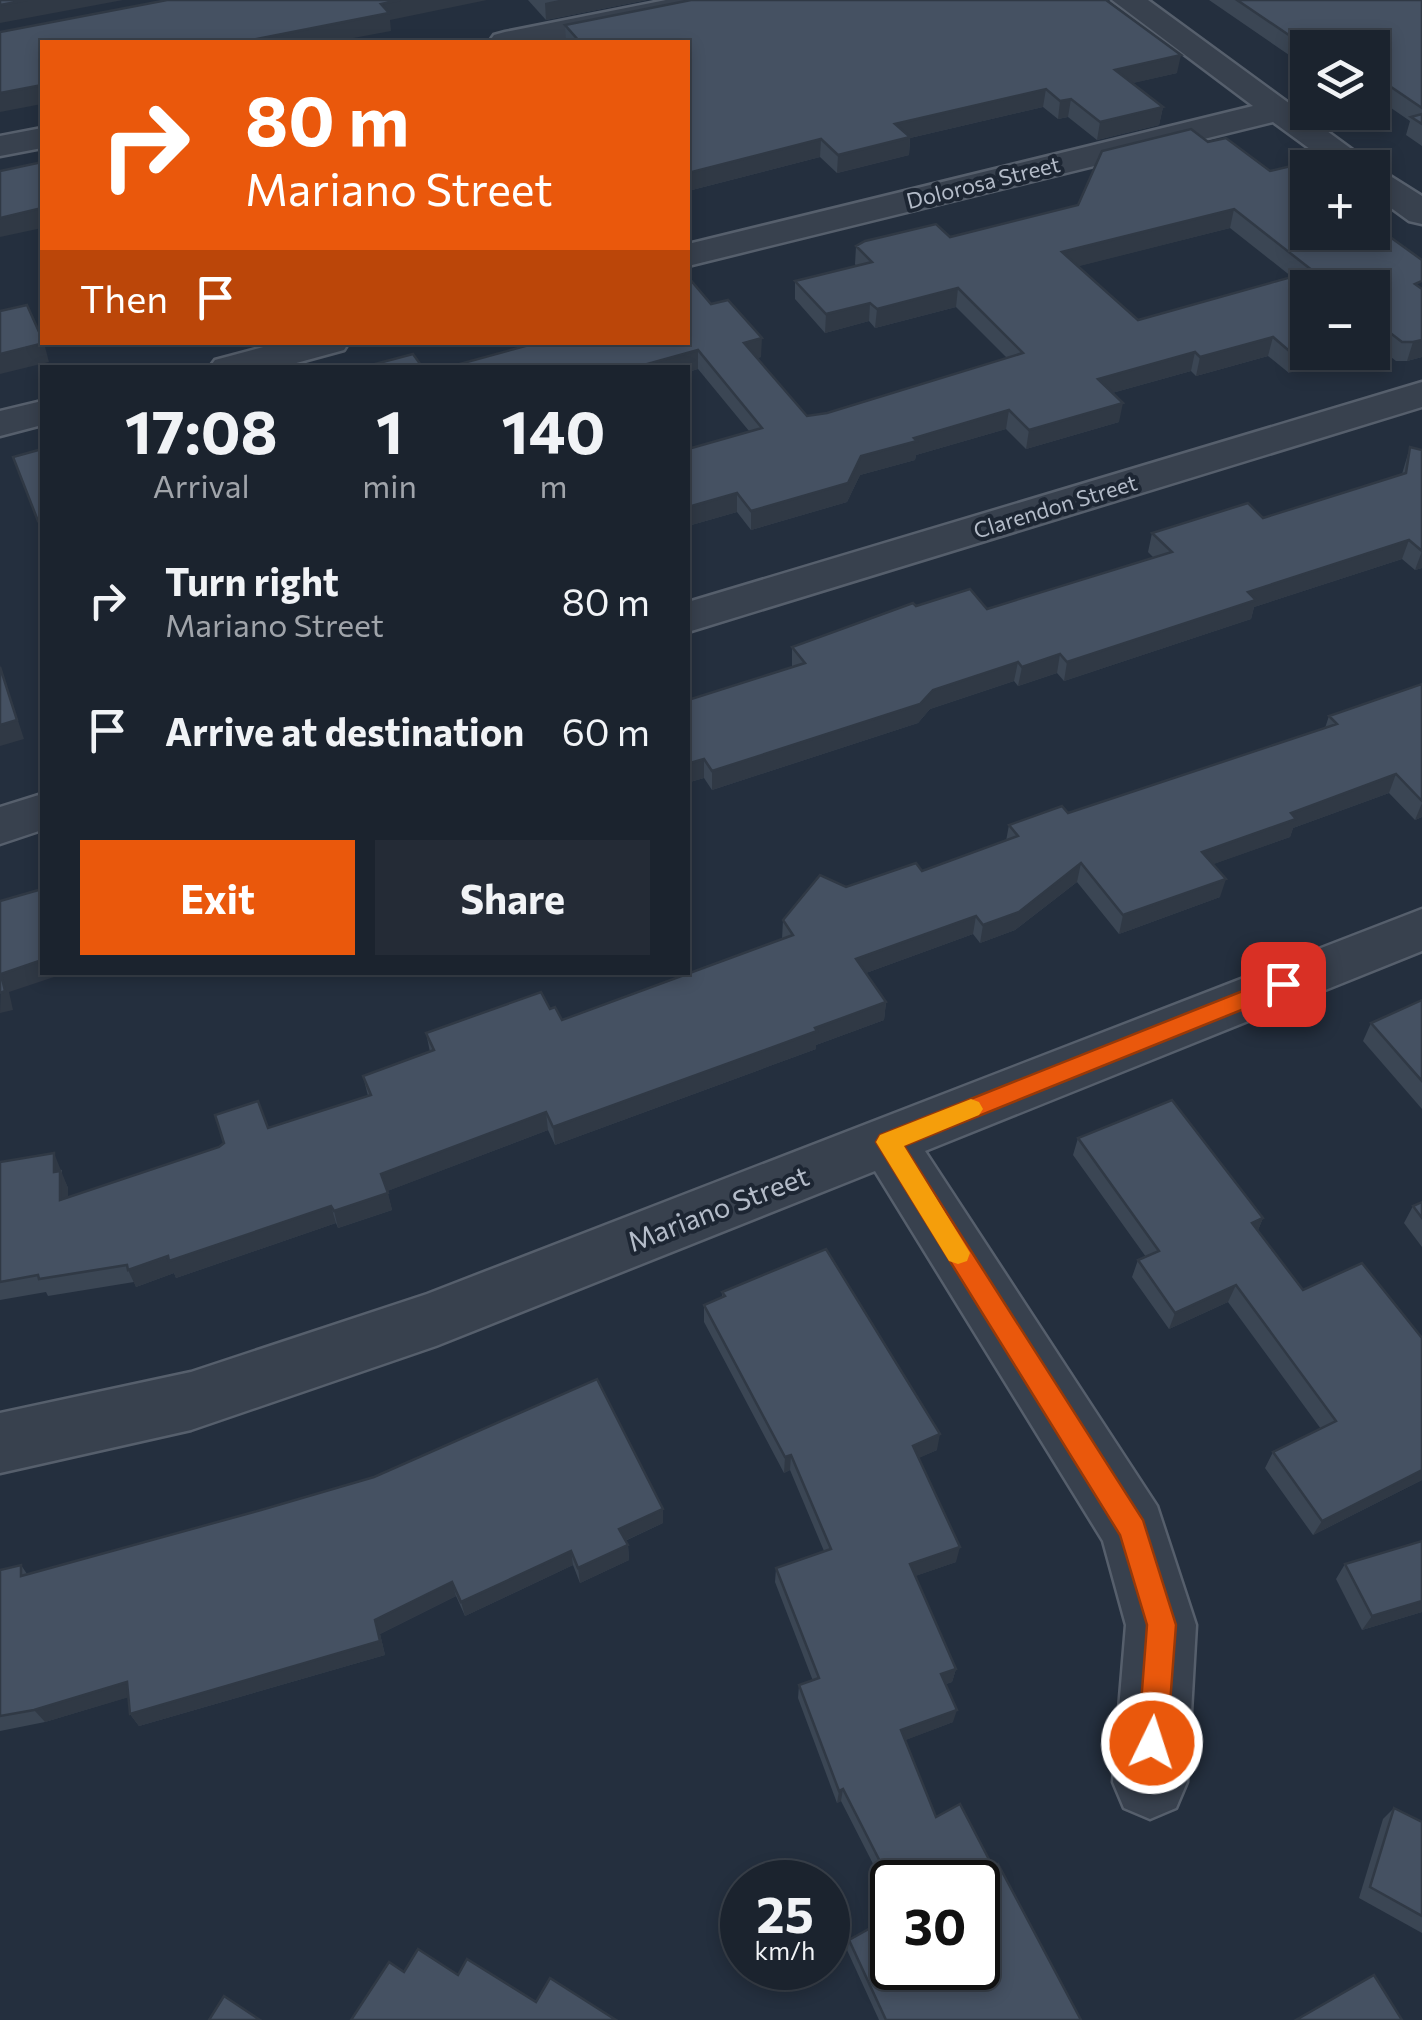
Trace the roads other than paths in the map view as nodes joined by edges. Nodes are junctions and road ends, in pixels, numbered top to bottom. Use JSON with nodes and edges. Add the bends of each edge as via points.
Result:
{"nodes":[{"id":1,"x":712,"y":0,"type":"edge"},
{"id":2,"x":1128,"y":0,"type":"edge"},
{"id":3,"x":515,"y":40,"type":"edge"},
{"id":4,"x":1279,"y":110,"type":"junction"},
{"id":5,"x":40,"y":138,"type":"edge"},
{"id":6,"x":0,"y":146,"type":"edge"},
{"id":7,"x":1334,"y":150,"type":"edge"},
{"id":8,"x":1390,"y":190,"type":"edge"},
{"id":9,"x":1422,"y":213,"type":"edge"},
{"id":10,"x":690,"y":254,"type":"edge"},
{"id":11,"x":318,"y":345,"type":"edge"},
{"id":12,"x":240,"y":365,"type":"edge"},
{"id":13,"x":1422,"y":394,"type":"edge"},
{"id":14,"x":40,"y":414,"type":"edge"},
{"id":15,"x":0,"y":424,"type":"edge"},
{"id":16,"x":690,"y":616,"type":"edge"},
{"id":17,"x":40,"y":813,"type":"edge"},
{"id":18,"x":0,"y":826,"type":"edge"},
{"id":19,"x":1422,"y":928,"type":"edge"},
{"id":20,"x":888,"y":1142,"type":"junction"},
{"id":21,"x":0,"y":1443,"type":"edge"},
{"id":22,"x":1150,"y":1782,"type":"dead end"}],
"edges":[{"from":1,"to":3,"type":"street"},
{"from":2,"to":4,"type":"street"},
{"from":4,"to":7,"type":"street"},
{"from":4,"to":10,"type":"street","name":"Dolorosa Street"},
{"from":5,"to":6,"type":"street"},
{"from":8,"to":9,"type":"street"},
{"from":11,"to":12,"type":"street"},
{"from":13,"to":16,"type":"street","name":"Clarendon Street"},
{"from":14,"to":15,"type":"street"},
{"from":17,"to":18,"type":"street"},
{"from":19,"to":20,"type":"street","name":"Mariano Street"},
{"from":20,"to":21,"type":"street","name":"Mariano Street","via":[[436,1319],[191,1401]]},
{"from":20,"to":22,"type":"street","via":[[1133,1529],[1162,1625]]}]}
